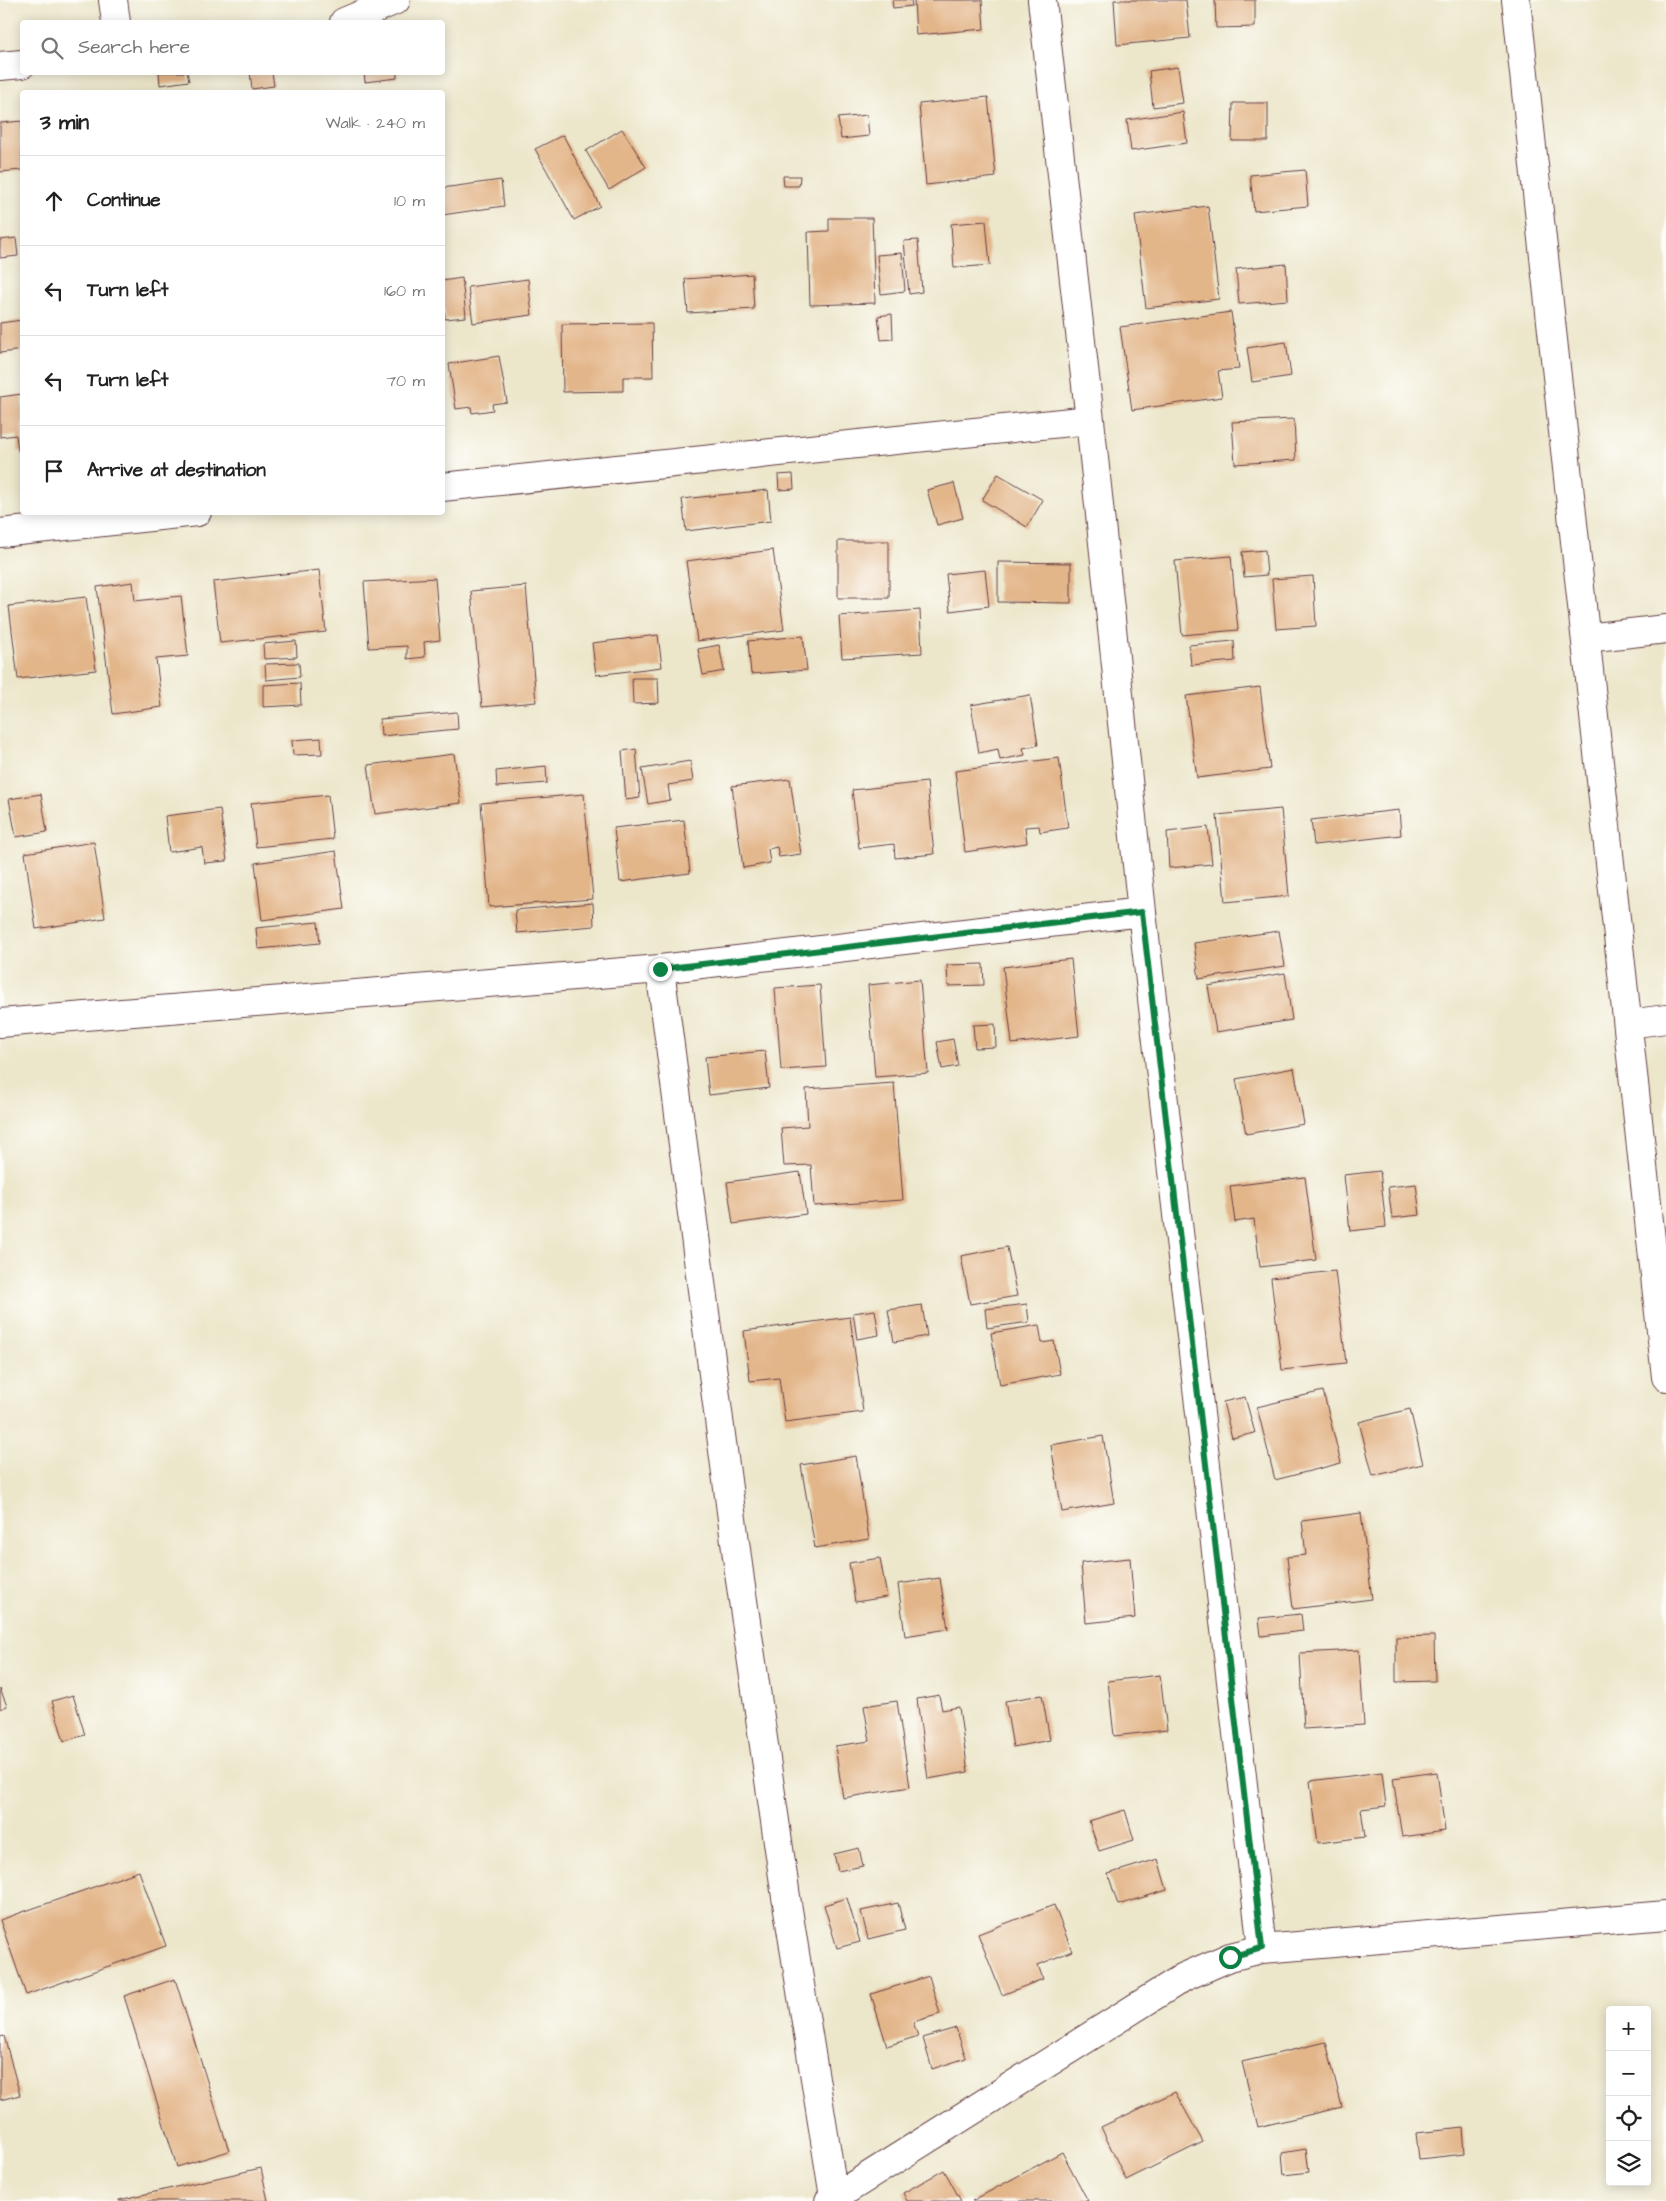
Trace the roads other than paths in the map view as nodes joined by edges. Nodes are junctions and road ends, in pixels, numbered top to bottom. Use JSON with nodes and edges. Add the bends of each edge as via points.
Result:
{"nodes":[{"id":1,"x":113,"y":0,"type":"edge"},
{"id":2,"x":396,"y":0,"type":"edge"},
{"id":3,"x":1042,"y":0,"type":"edge"},
{"id":4,"x":1516,"y":0,"type":"edge"},
{"id":5,"x":116,"y":20,"type":"edge"},
{"id":6,"x":349,"y":20,"type":"edge"},
{"id":7,"x":20,"y":64,"type":"edge"},
{"id":8,"x":0,"y":66,"type":"edge"},
{"id":9,"x":1090,"y":420,"type":"junction"},
{"id":10,"x":445,"y":487,"type":"edge"},
{"id":11,"x":169,"y":515,"type":"edge"},
{"id":12,"x":0,"y":533,"type":"edge"},
{"id":13,"x":1666,"y":629,"type":"edge"},
{"id":14,"x":1586,"y":638,"type":"junction"},
{"id":15,"x":1142,"y":912,"type":"junction"},
{"id":16,"x":660,"y":969,"type":"junction"},
{"id":17,"x":1666,"y":1019,"type":"edge"},
{"id":18,"x":0,"y":1023,"type":"edge"},
{"id":19,"x":1628,"y":1024,"type":"junction"},
{"id":20,"x":1666,"y":1377,"type":"edge"},
{"id":21,"x":1666,"y":1915,"type":"edge"},
{"id":22,"x":1262,"y":1948,"type":"junction"},
{"id":23,"x":832,"y":2199,"type":"edge"}],
"edges":[{"from":1,"to":5,"type":"street"},
{"from":2,"to":6,"type":"street"},
{"from":3,"to":9,"type":"street"},
{"from":4,"to":14,"type":"street"},
{"from":7,"to":8,"type":"street"},
{"from":9,"to":10,"type":"street"},
{"from":9,"to":15,"type":"street"},
{"from":11,"to":12,"type":"street"},
{"from":13,"to":14,"type":"street"},
{"from":14,"to":19,"type":"street"},
{"from":15,"to":16,"type":"street"},
{"from":15,"to":22,"type":"street"},
{"from":16,"to":18,"type":"street"},
{"from":16,"to":23,"type":"street","via":[[740,1580]]},
{"from":17,"to":19,"type":"street"},
{"from":19,"to":20,"type":"street"},
{"from":21,"to":22,"type":"street"},
{"from":22,"to":23,"type":"street","via":[[1230,1957],[1184,1977]]}]}
